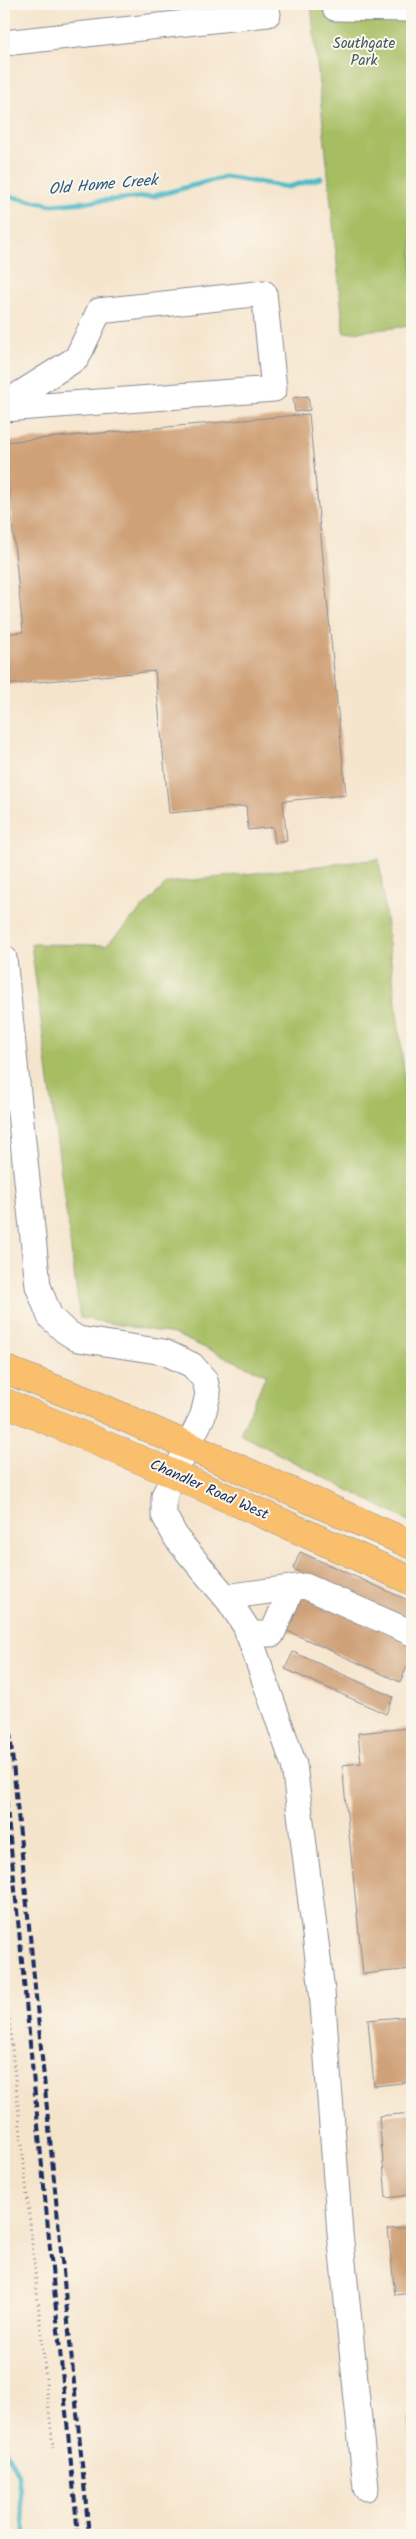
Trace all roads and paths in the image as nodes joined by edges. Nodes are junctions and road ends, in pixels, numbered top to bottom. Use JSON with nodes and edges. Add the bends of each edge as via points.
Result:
{"nodes":[{"id":1,"x":335,"y":8,"type":"dead end"},
{"id":2,"x":412,"y":9,"type":"edge"},
{"id":3,"x":268,"y":14,"type":"dead end"},
{"id":4,"x":4,"y":43,"type":"edge"},
{"id":5,"x":4,"y":404,"type":"edge"},
{"id":6,"x":4,"y":409,"type":"edge"},
{"id":7,"x":4,"y":958,"type":"edge"},
{"id":8,"x":4,"y":1369,"type":"edge"},
{"id":9,"x":4,"y":1402,"type":"edge"},
{"id":10,"x":189,"y":1446,"type":"junction"},
{"id":11,"x":176,"y":1476,"type":"junction"},
{"id":12,"x":412,"y":1545,"type":"edge"},
{"id":13,"x":412,"y":1581,"type":"edge"},
{"id":14,"x":292,"y":1588,"type":"junction"},
{"id":15,"x":226,"y":1597,"type":"junction"},
{"id":16,"x":412,"y":1633,"type":"edge"},
{"id":17,"x":248,"y":1634,"type":"junction"},
{"id":18,"x":4,"y":1970,"type":"edge"},
{"id":19,"x":53,"y":2448,"type":"dead end"},
{"id":20,"x":366,"y":2488,"type":"dead end"}],
"edges":[{"from":1,"to":2,"type":"lane"},
{"from":3,"to":4,"type":"lane"},
{"from":5,"to":6,"type":"lane","via":[[77,358],[99,311],[264,293],[274,389]]},
{"from":7,"to":10,"type":"lane","via":[[38,1286],[50,1317],[78,1339],[164,1352],[192,1365],[205,1380],[208,1394],[203,1415]]},
{"from":8,"to":10,"type":"main road"},
{"from":9,"to":11,"type":"main road","name":"Chandler Road West"},
{"from":10,"to":11,"type":"lane"},
{"from":10,"to":12,"type":"main road"},
{"from":11,"to":13,"type":"main road","name":"Chandler Road West"},
{"from":11,"to":15,"type":"lane","via":[[164,1496],[164,1515],[176,1539]]},
{"from":14,"to":15,"type":"lane"},
{"from":14,"to":16,"type":"lane","via":[[305,1586]]},
{"from":14,"to":17,"type":"lane","via":[[272,1634]]},
{"from":15,"to":17,"type":"lane"},
{"from":17,"to":20,"type":"lane","via":[[294,1765],[322,1991],[340,2233]]},
{"from":18,"to":19,"type":"path"}]}
